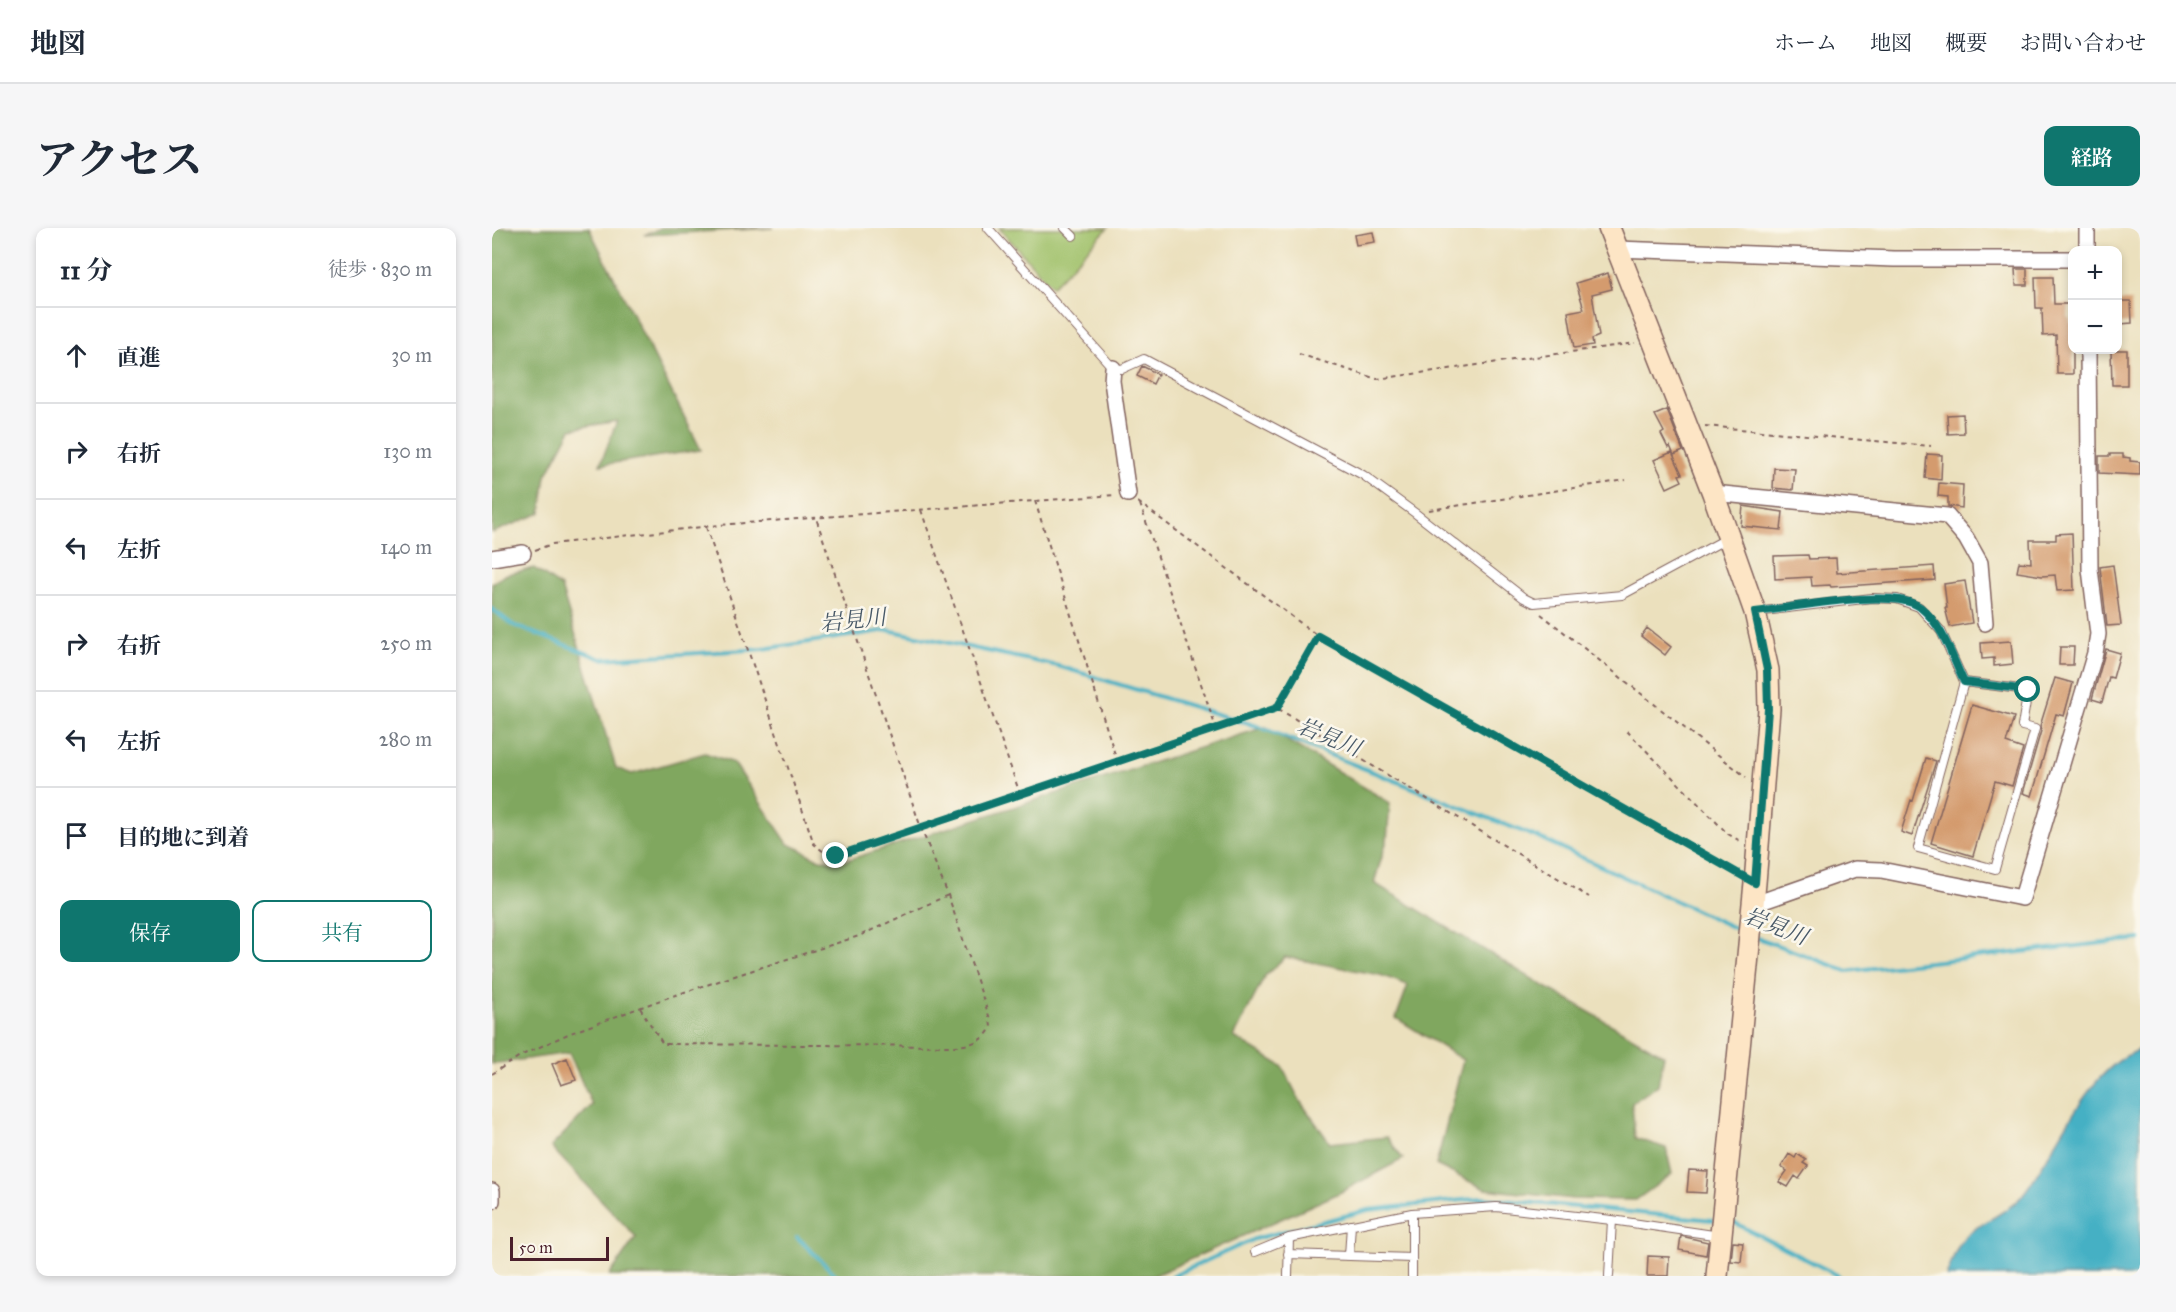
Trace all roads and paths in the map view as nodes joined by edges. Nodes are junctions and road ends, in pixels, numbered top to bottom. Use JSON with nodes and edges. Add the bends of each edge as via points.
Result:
{"nodes":[{"id":1,"x":988,"y":228,"type":"edge"},
{"id":2,"x":1065,"y":228,"type":"edge"},
{"id":3,"x":1609,"y":228,"type":"edge"},
{"id":4,"x":2087,"y":228,"type":"edge"},
{"id":5,"x":1073,"y":236,"type":"dead end"},
{"id":6,"x":2087,"y":246,"type":"edge"},
{"id":7,"x":1617,"y":249,"type":"junction"},
{"id":8,"x":2068,"y":259,"type":"edge"},
{"id":9,"x":1652,"y":341,"type":"junction"},
{"id":10,"x":1299,"y":354,"type":"dead end"},
{"id":11,"x":2088,"y":354,"type":"edge"},
{"id":12,"x":1113,"y":368,"type":"junction"},
{"id":13,"x":1684,"y":424,"type":"junction"},
{"id":14,"x":1931,"y":446,"type":"dead end"},
{"id":15,"x":1626,"y":480,"type":"dead end"},
{"id":16,"x":1713,"y":493,"type":"junction"},
{"id":17,"x":1134,"y":498,"type":"junction"},
{"id":18,"x":1035,"y":501,"type":"junction"},
{"id":19,"x":921,"y":510,"type":"junction"},
{"id":20,"x":1415,"y":513,"type":"junction"},
{"id":21,"x":816,"y":518,"type":"junction"},
{"id":22,"x":706,"y":527,"type":"junction"},
{"id":23,"x":1728,"y":538,"type":"junction"},
{"id":24,"x":524,"y":553,"type":"joint"},
{"id":25,"x":492,"y":558,"type":"edge"},
{"id":26,"x":1534,"y":603,"type":"junction"},
{"id":27,"x":1755,"y":612,"type":"junction"},
{"id":28,"x":1985,"y":623,"type":"dead end"},
{"id":29,"x":1318,"y":636,"type":"junction"},
{"id":30,"x":1964,"y":682,"type":"junction"},
{"id":31,"x":1277,"y":708,"type":"junction"},
{"id":32,"x":1216,"y":728,"type":"junction"},
{"id":33,"x":1627,"y":731,"type":"dead end"},
{"id":34,"x":1118,"y":761,"type":"junction"},
{"id":35,"x":1762,"y":790,"type":"junction"},
{"id":36,"x":1020,"y":794,"type":"junction"},
{"id":37,"x":921,"y":828,"type":"junction"},
{"id":38,"x":1757,"y":851,"type":"junction"},
{"id":39,"x":1755,"y":883,"type":"junction"},
{"id":40,"x":948,"y":895,"type":"junction"},
{"id":41,"x":1589,"y":897,"type":"dead end"},
{"id":42,"x":1752,"y":905,"type":"junction"},
{"id":43,"x":640,"y":1008,"type":"junction"},
{"id":44,"x":492,"y":1074,"type":"edge"},
{"id":45,"x":492,"y":1191,"type":"edge"},
{"id":46,"x":492,"y":1201,"type":"edge"},
{"id":47,"x":1412,"y":1214,"type":"junction"},
{"id":48,"x":1612,"y":1220,"type":"junction"},
{"id":49,"x":1351,"y":1226,"type":"junction"},
{"id":50,"x":1721,"y":1236,"type":"junction"},
{"id":51,"x":1289,"y":1238,"type":"junction"},
{"id":52,"x":1255,"y":1252,"type":"dead end"},
{"id":53,"x":1288,"y":1254,"type":"junction"},
{"id":54,"x":1348,"y":1256,"type":"junction"},
{"id":55,"x":1412,"y":1258,"type":"junction"},
{"id":56,"x":1288,"y":1276,"type":"edge"},
{"id":57,"x":1412,"y":1276,"type":"edge"},
{"id":58,"x":1609,"y":1276,"type":"edge"},
{"id":59,"x":1717,"y":1276,"type":"edge"}],
"edges":[{"from":1,"to":12,"type":"lane"},
{"from":2,"to":5,"type":"lane"},
{"from":3,"to":7,"type":"street"},
{"from":4,"to":6,"type":"street"},
{"from":7,"to":8,"type":"street","via":[[1893,260]]},
{"from":7,"to":9,"type":"street"},
{"from":9,"to":10,"type":"path","via":[[1377,380]]},
{"from":9,"to":13,"type":"street"},
{"from":11,"to":42,"type":"street","via":[[2090,569],[2098,634],[2022,898],[1881,870],[1855,869]]},
{"from":12,"to":17,"type":"street","via":[[1112,381]]},
{"from":12,"to":20,"type":"lane","via":[[1122,369],[1144,359],[1363,475]]},
{"from":13,"to":14,"type":"path"},
{"from":13,"to":16,"type":"street"},
{"from":15,"to":20,"type":"path"},
{"from":16,"to":23,"type":"street"},
{"from":16,"to":28,"type":"street","via":[[1947,516],[1980,562]]},
{"from":17,"to":18,"type":"path"},
{"from":17,"to":29,"type":"path"},
{"from":17,"to":32,"type":"path"},
{"from":18,"to":19,"type":"path"},
{"from":18,"to":34,"type":"path"},
{"from":19,"to":21,"type":"path"},
{"from":19,"to":36,"type":"path"},
{"from":20,"to":26,"type":"lane"},
{"from":21,"to":22,"type":"path"},
{"from":21,"to":37,"type":"path"},
{"from":22,"to":24,"type":"path","via":[[552,544]]},
{"from":22,"to":37,"type":"path","via":[[814,844],[836,856]]},
{"from":23,"to":26,"type":"lane","via":[[1622,595]]},
{"from":23,"to":27,"type":"street"},
{"from":24,"to":25,"type":"street"},
{"from":26,"to":35,"type":"path","via":[[1541,614]]},
{"from":27,"to":30,"type":"lane","via":[[1872,598],[1897,599],[1919,607],[1941,631]]},
{"from":27,"to":35,"type":"street","via":[[1767,670]]},
{"from":29,"to":31,"type":"path"},
{"from":29,"to":39,"type":"path"},
{"from":30,"to":30,"type":"lane","via":[[2028,690],[2022,726],[2035,729],[1995,869],[1918,848]]},
{"from":31,"to":32,"type":"path"},
{"from":31,"to":41,"type":"path"},
{"from":32,"to":34,"type":"path"},
{"from":33,"to":38,"type":"path","via":[[1728,834]]},
{"from":34,"to":36,"type":"path"},
{"from":35,"to":38,"type":"street"},
{"from":36,"to":37,"type":"path"},
{"from":37,"to":40,"type":"path"},
{"from":38,"to":39,"type":"street"},
{"from":39,"to":42,"type":"street"},
{"from":40,"to":43,"type":"path","via":[[859,936]]},
{"from":40,"to":43,"type":"path","via":[[990,1019],[988,1033],[975,1042],[956,1046],[663,1044]]},
{"from":42,"to":50,"type":"street"},
{"from":43,"to":44,"type":"path","via":[[568,1034]]},
{"from":45,"to":46,"type":"street"},
{"from":47,"to":48,"type":"lane","via":[[1496,1207]]},
{"from":47,"to":49,"type":"lane"},
{"from":47,"to":55,"type":"lane"},
{"from":48,"to":50,"type":"lane"},
{"from":48,"to":58,"type":"lane"},
{"from":49,"to":51,"type":"lane"},
{"from":49,"to":54,"type":"lane"},
{"from":50,"to":59,"type":"street"},
{"from":51,"to":52,"type":"lane"},
{"from":51,"to":53,"type":"lane"},
{"from":53,"to":54,"type":"lane"},
{"from":53,"to":56,"type":"lane"},
{"from":54,"to":55,"type":"lane"},
{"from":55,"to":57,"type":"lane"}]}
